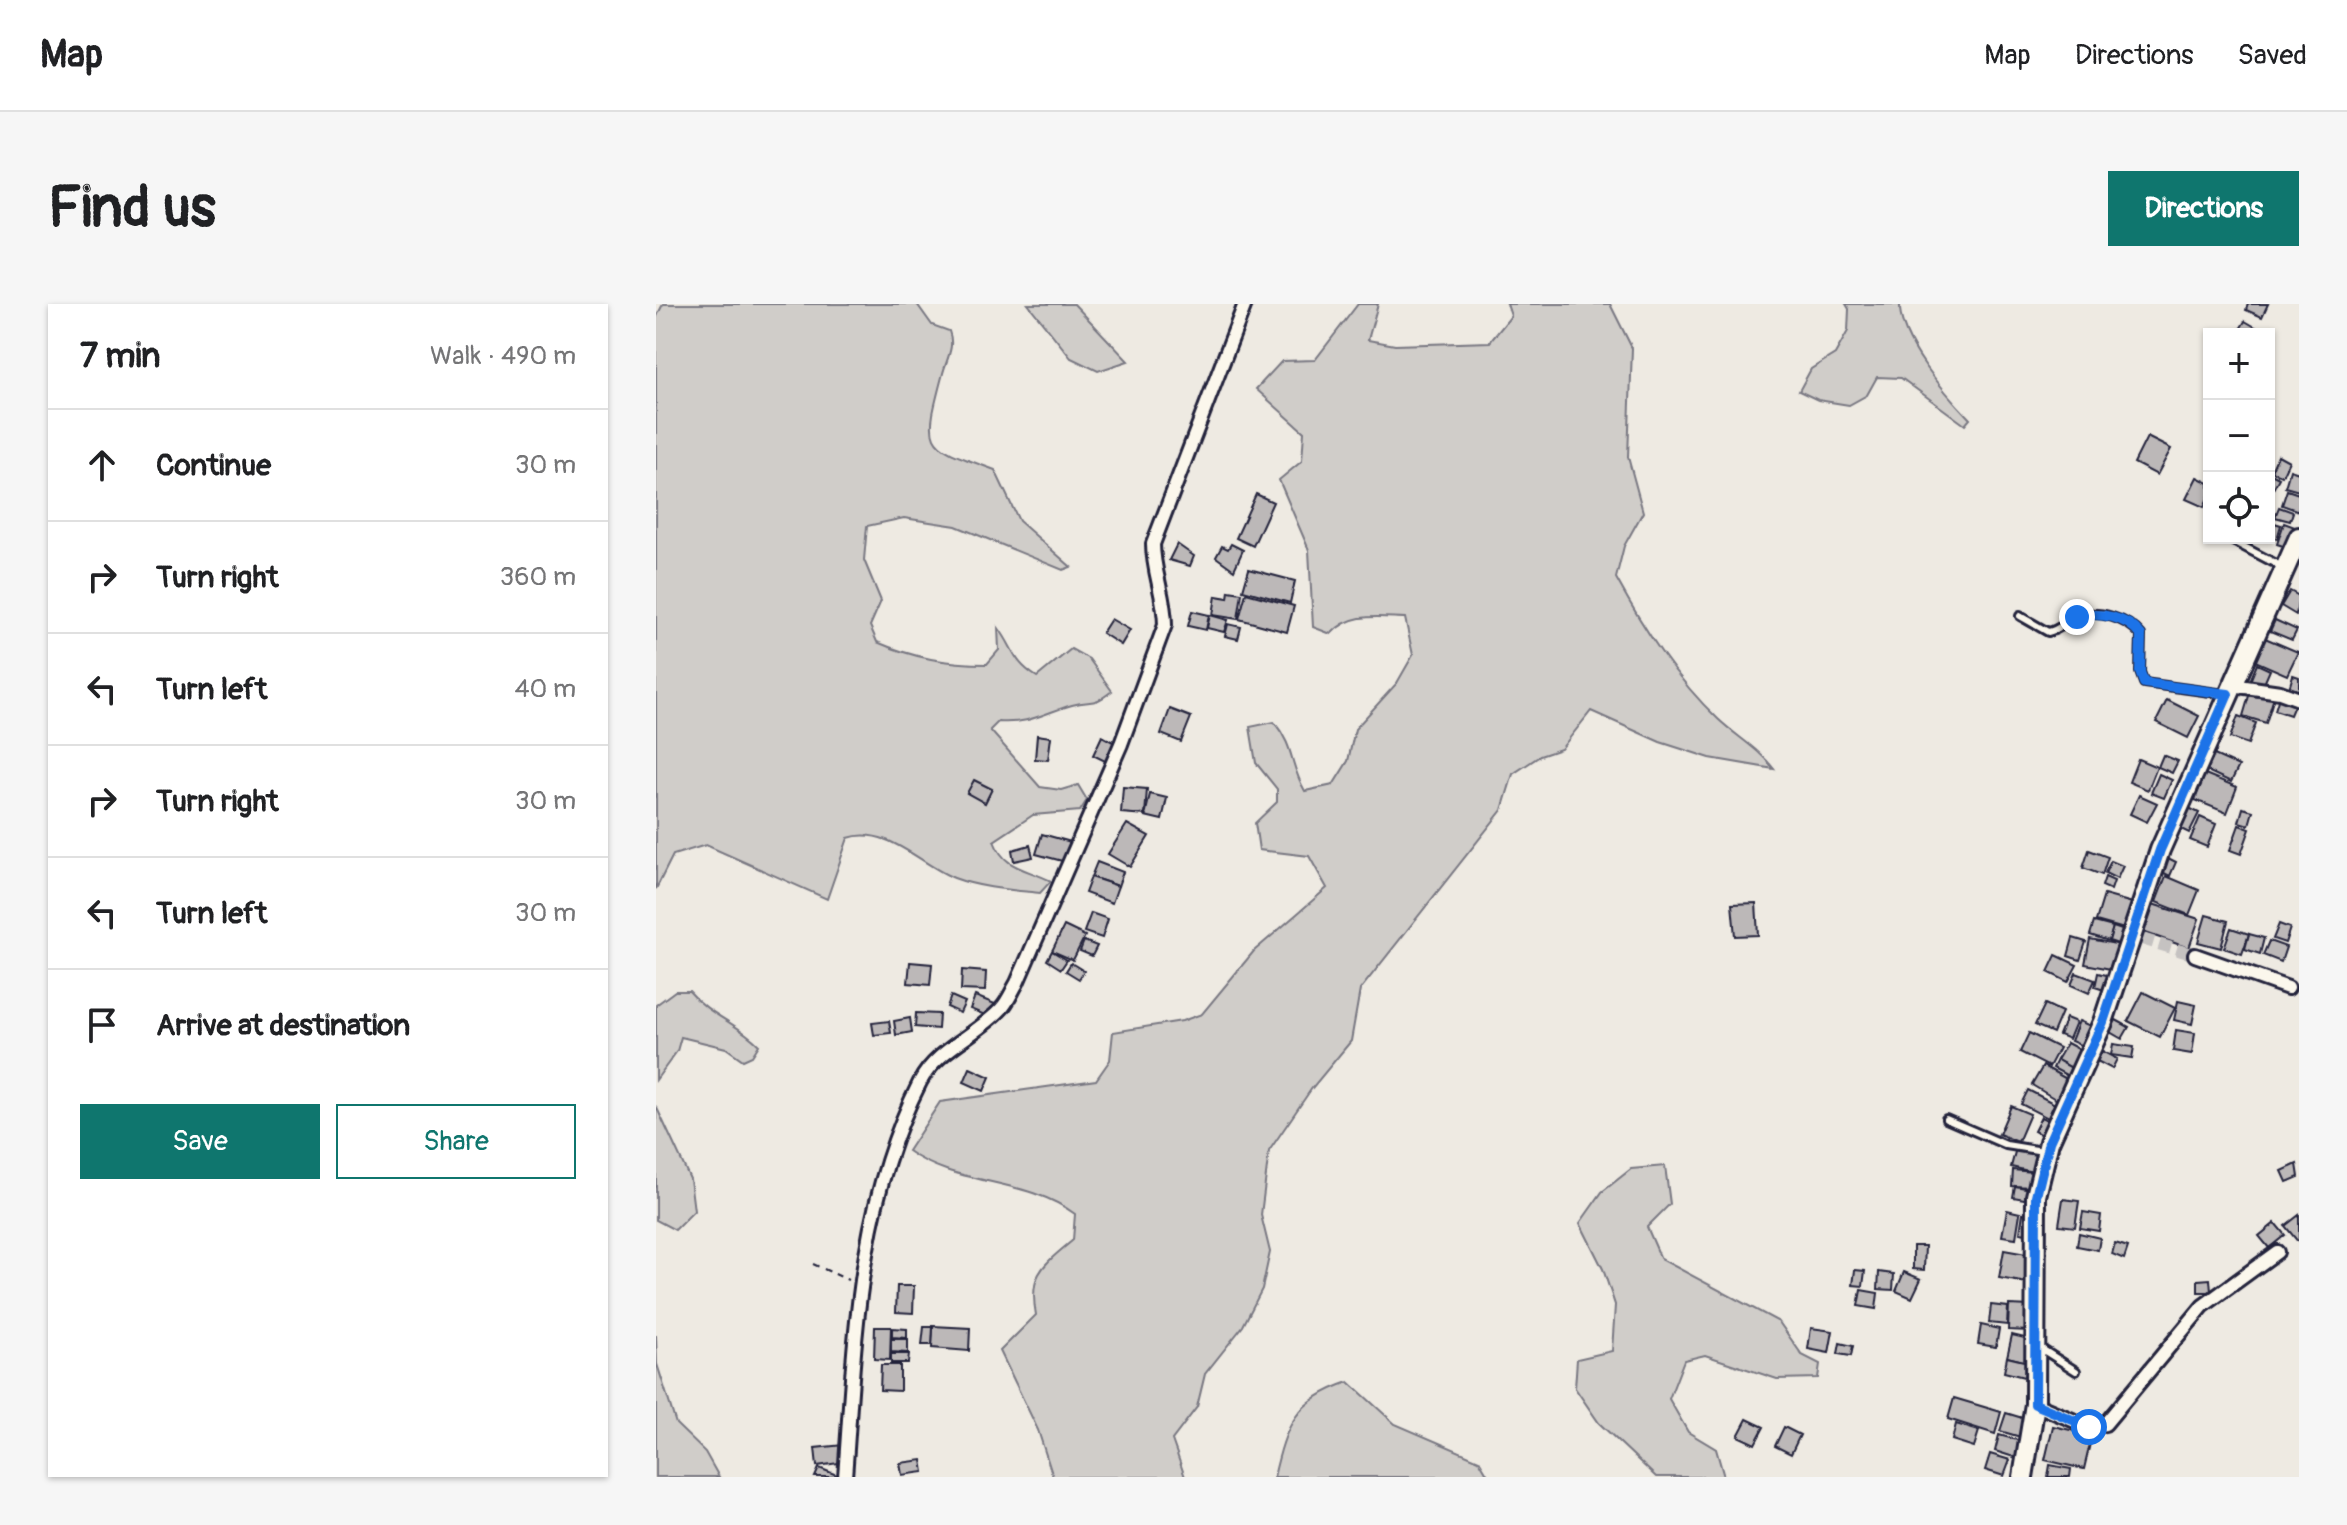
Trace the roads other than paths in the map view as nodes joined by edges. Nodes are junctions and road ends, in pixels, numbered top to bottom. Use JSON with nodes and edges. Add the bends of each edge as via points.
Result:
{"nodes":[{"id":1,"x":1245,"y":304,"type":"edge"},
{"id":2,"x":2299,"y":537,"type":"edge"},
{"id":3,"x":2239,"y":544,"type":"edge"},
{"id":4,"x":2285,"y":568,"type":"junction"},
{"id":5,"x":2020,"y":616,"type":"dead end"},
{"id":6,"x":2230,"y":690,"type":"junction"},
{"id":7,"x":2299,"y":699,"type":"edge"},
{"id":8,"x":2195,"y":955,"type":"tunnel mouth"},
{"id":9,"x":2288,"y":988,"type":"dead end"},
{"id":10,"x":1946,"y":1119,"type":"dead end"},
{"id":11,"x":2046,"y":1152,"type":"junction"},
{"id":12,"x":2277,"y":1252,"type":"dead end"},
{"id":13,"x":2034,"y":1344,"type":"junction"},
{"id":14,"x":2076,"y":1371,"type":"dead end"},
{"id":15,"x":2035,"y":1404,"type":"junction"},
{"id":16,"x":845,"y":1477,"type":"edge"},
{"id":17,"x":2023,"y":1477,"type":"edge"}],
"edges":[{"from":1,"to":16,"type":"street","via":[[1153,544],[1165,625],[1121,744],[1002,1008],[921,1079],[888,1163],[859,1285]]},
{"from":2,"to":4,"type":"street"},
{"from":3,"to":4,"type":"lane"},
{"from":4,"to":6,"type":"street"},
{"from":5,"to":6,"type":"lane","via":[[2048,632],[2085,615],[2117,619],[2141,635],[2144,683]]},
{"from":6,"to":7,"type":"street","via":[[2280,692]]},
{"from":6,"to":11,"type":"street","via":[[2160,850],[2137,938]]},
{"from":8,"to":9,"type":"street"},
{"from":10,"to":11,"type":"lane","via":[[2006,1145]]},
{"from":11,"to":13,"type":"street","via":[[2036,1196]]},
{"from":12,"to":15,"type":"street","via":[[2203,1306],[2105,1424],[2089,1427]]},
{"from":13,"to":14,"type":"lane"},
{"from":13,"to":15,"type":"street"},
{"from":15,"to":17,"type":"street"}]}
